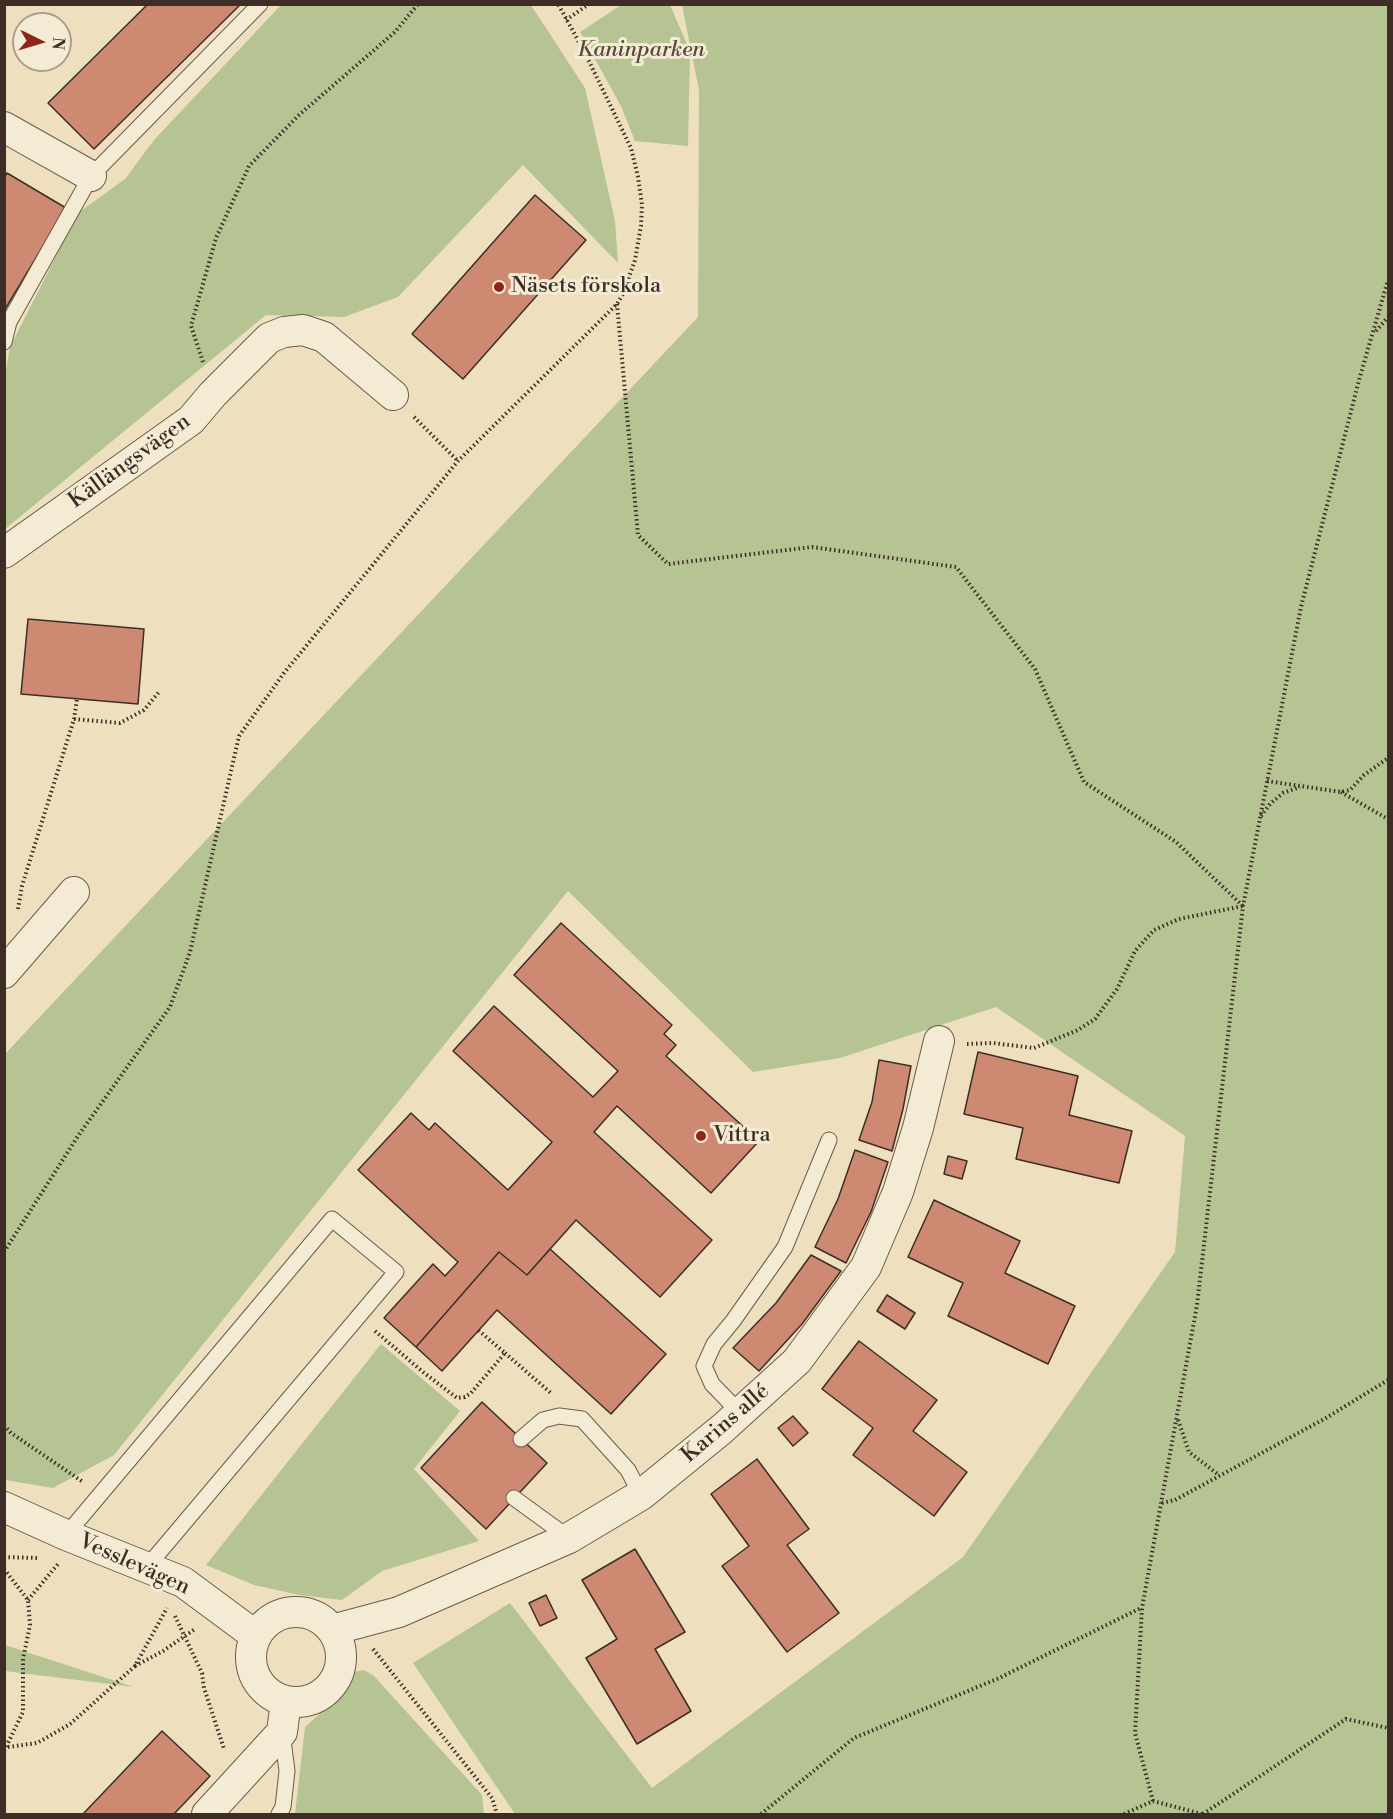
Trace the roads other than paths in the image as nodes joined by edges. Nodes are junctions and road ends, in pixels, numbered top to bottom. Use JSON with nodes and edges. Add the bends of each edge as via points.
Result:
{"nodes":[{"id":1,"x":261,"y":4,"type":"edge"},
{"id":2,"x":4,"y":127,"type":"edge"},
{"id":3,"x":91,"y":176,"type":"junction"},
{"id":4,"x":4,"y":342,"type":"edge"},
{"id":5,"x":393,"y":395,"type":"road end"},
{"id":6,"x":4,"y":553,"type":"edge"},
{"id":7,"x":74,"y":892,"type":"dead end"},
{"id":8,"x":4,"y":973,"type":"edge"},
{"id":9,"x":939,"y":1041,"type":"road end"},
{"id":10,"x":829,"y":1140,"type":"dead end"},
{"id":11,"x":740,"y":1413,"type":"junction"},
{"id":12,"x":521,"y":1439,"type":"dead end"},
{"id":13,"x":641,"y":1495,"type":"junction"},
{"id":14,"x":514,"y":1498,"type":"dead end"},
{"id":15,"x":4,"y":1507,"type":"edge"},
{"id":16,"x":72,"y":1537,"type":"junction"},
{"id":17,"x":569,"y":1538,"type":"junction"},
{"id":18,"x":146,"y":1568,"type":"junction"},
{"id":19,"x":344,"y":1626,"type":"junction"},
{"id":20,"x":256,"y":1636,"type":"junction"},
{"id":21,"x":286,"y":1701,"type":"junction"},
{"id":22,"x":282,"y":1732,"type":"junction"},
{"id":23,"x":207,"y":1815,"type":"edge"},
{"id":24,"x":279,"y":1815,"type":"edge"}],
"edges":[{"from":1,"to":3,"type":"lane"},
{"from":2,"to":3,"type":"street"},
{"from":3,"to":4,"type":"lane","via":[[9,322]]},
{"from":5,"to":6,"type":"street","name":"Källängsvägen","via":[[324,337],[303,330],[269,338],[191,420]]},
{"from":7,"to":8,"type":"street"},
{"from":9,"to":11,"type":"street","name":"Karins allé","via":[[898,1192],[866,1267],[797,1361]]},
{"from":10,"to":11,"type":"lane","via":[[785,1247],[714,1344],[704,1366],[712,1384]]},
{"from":11,"to":13,"type":"street","name":"Karins allé"},
{"from":12,"to":13,"type":"lane","via":[[543,1420],[559,1416],[582,1419],[628,1470]]},
{"from":13,"to":17,"type":"street","name":"Karins allé"},
{"from":14,"to":17,"type":"lane"},
{"from":15,"to":16,"type":"street","name":"Vesslevägen"},
{"from":16,"to":18,"type":"street","name":"Vesslevägen"},
{"from":16,"to":18,"type":"lane","via":[[101,1494],[332,1219],[396,1272]]},
{"from":17,"to":19,"type":"street","name":"Karins allé","via":[[399,1612]]},
{"from":18,"to":20,"type":"street","name":"Vesslevägen","via":[[183,1582]]},
{"from":19,"to":20,"type":"street","via":[[292,1612],[265,1624]]},
{"from":19,"to":21,"type":"street","via":[[339,1644],[341,1659],[329,1688],[302,1702]]},
{"from":20,"to":21,"type":"street","via":[[252,1649],[255,1676],[263,1688]]},
{"from":21,"to":22,"type":"street"},
{"from":22,"to":23,"type":"street"},
{"from":22,"to":24,"type":"lane","via":[[287,1771]]}]}
